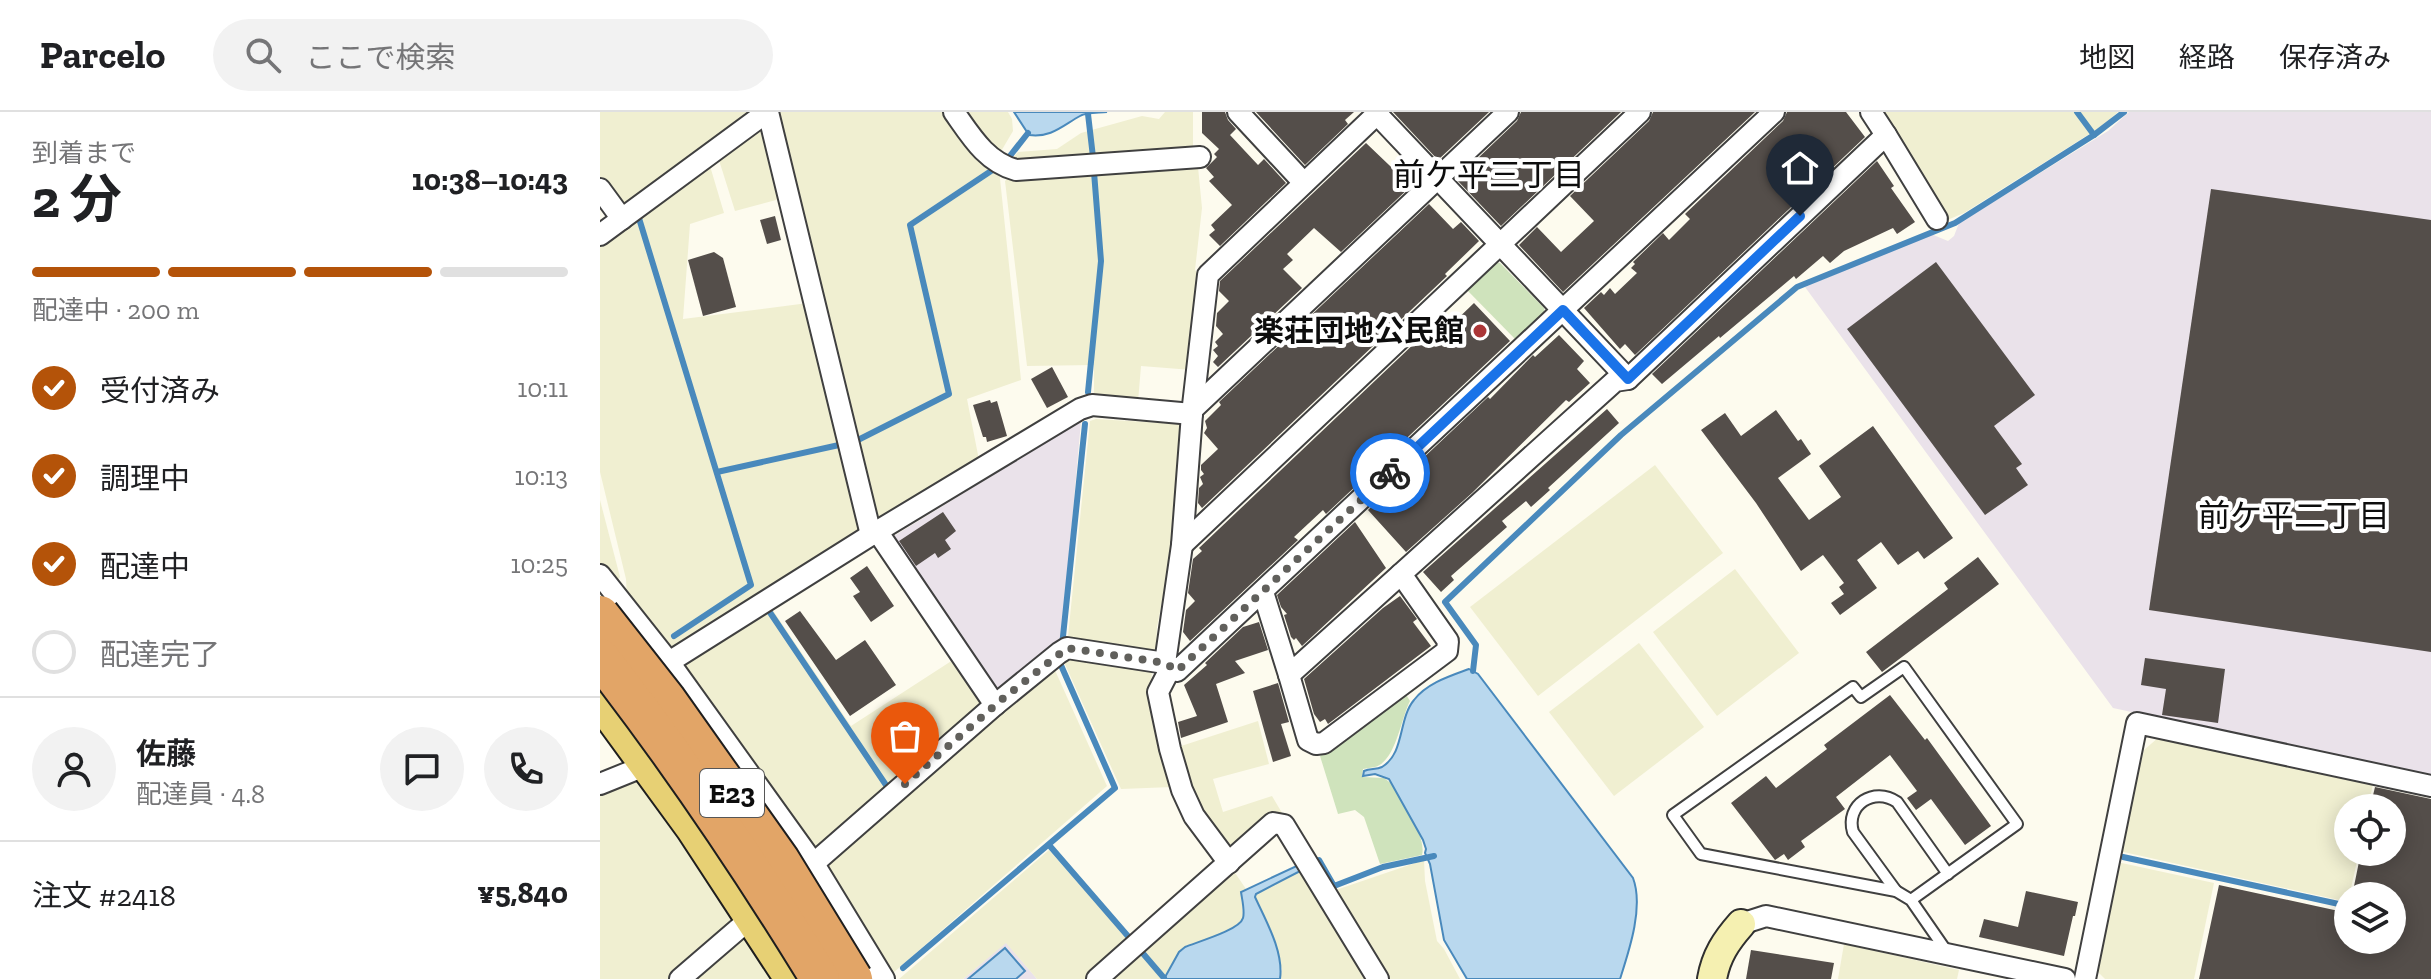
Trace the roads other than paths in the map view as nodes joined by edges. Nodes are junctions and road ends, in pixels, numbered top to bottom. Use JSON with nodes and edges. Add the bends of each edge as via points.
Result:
{"nodes":[{"id":1,"x":767,"y":112,"type":"edge"},
{"id":2,"x":954,"y":112,"type":"edge"},
{"id":3,"x":1238,"y":112,"type":"edge"},
{"id":4,"x":1508,"y":112,"type":"edge"},
{"id":5,"x":1640,"y":112,"type":"edge"},
{"id":6,"x":1774,"y":112,"type":"edge"},
{"id":7,"x":1871,"y":112,"type":"edge"},
{"id":8,"x":1377,"y":113,"type":"edge"},
{"id":9,"x":1886,"y":135,"type":"junction"},
{"id":10,"x":1200,"y":157,"type":"dead end"},
{"id":11,"x":1438,"y":178,"type":"junction"},
{"id":12,"x":1304,"y":183,"type":"junction"},
{"id":13,"x":600,"y":189,"type":"edge"},
{"id":14,"x":622,"y":219,"type":"junction"},
{"id":15,"x":1937,"y":219,"type":"dead end"},
{"id":16,"x":600,"y":235,"type":"edge"},
{"id":17,"x":1500,"y":244,"type":"junction"},
{"id":18,"x":1563,"y":310,"type":"junction"},
{"id":19,"x":1628,"y":379,"type":"junction"},
{"id":20,"x":1192,"y":412,"type":"junction"},
{"id":21,"x":874,"y":533,"type":"junction"},
{"id":22,"x":1182,"y":545,"type":"junction"},
{"id":23,"x":1401,"y":574,"type":"junction"},
{"id":24,"x":600,"y":575,"type":"edge"},
{"id":25,"x":1263,"y":592,"type":"junction"},
{"id":26,"x":600,"y":615,"type":"edge"},
{"id":27,"x":600,"y":658,"type":"edge"},
{"id":28,"x":669,"y":662,"type":"junction"},
{"id":29,"x":1168,"y":665,"type":"junction"},
{"id":30,"x":1289,"y":675,"type":"junction"},
{"id":31,"x":602,"y":704,"type":"edge"},
{"id":32,"x":995,"y":705,"type":"junction"},
{"id":33,"x":647,"y":765,"type":"junction"},
{"id":34,"x":600,"y":784,"type":"edge"},
{"id":35,"x":2431,"y":786,"type":"edge"},
{"id":36,"x":1229,"y":863,"type":"junction"},
{"id":37,"x":814,"y":864,"type":"junction"},
{"id":38,"x":1948,"y":874,"type":"junction"},
{"id":39,"x":1896,"y":891,"type":"junction"},
{"id":40,"x":1911,"y":900,"type":"junction"},
{"id":41,"x":752,"y":918,"type":"junction"},
{"id":42,"x":1741,"y":924,"type":"joint"},
{"id":43,"x":1949,"y":954,"type":"junction"},
{"id":44,"x":680,"y":979,"type":"edge"},
{"id":45,"x":791,"y":979,"type":"edge"},
{"id":46,"x":820,"y":979,"type":"edge"},
{"id":47,"x":853,"y":979,"type":"edge"},
{"id":48,"x":884,"y":979,"type":"edge"},
{"id":49,"x":1097,"y":979,"type":"edge"},
{"id":50,"x":1378,"y":979,"type":"edge"},
{"id":51,"x":1712,"y":979,"type":"edge"},
{"id":52,"x":2065,"y":979,"type":"edge"},
{"id":53,"x":2085,"y":979,"type":"edge"}],
"edges":[{"from":1,"to":14,"type":"street"},
{"from":1,"to":21,"type":"street"},
{"from":2,"to":10,"type":"street","via":[[980,148],[1003,167],[1016,170]]},
{"from":3,"to":12,"type":"street"},
{"from":4,"to":11,"type":"street"},
{"from":5,"to":17,"type":"street"},
{"from":6,"to":18,"type":"street"},
{"from":7,"to":9,"type":"street"},
{"from":8,"to":11,"type":"street"},
{"from":8,"to":12,"type":"street"},
{"from":9,"to":15,"type":"street"},
{"from":9,"to":19,"type":"street"},
{"from":11,"to":17,"type":"street"},
{"from":11,"to":20,"type":"street"},
{"from":12,"to":20,"type":"street","via":[[1208,275]]},
{"from":13,"to":14,"type":"street"},
{"from":14,"to":16,"type":"street"},
{"from":17,"to":18,"type":"street"},
{"from":17,"to":22,"type":"street"},
{"from":18,"to":19,"type":"street"},
{"from":18,"to":25,"type":"street"},
{"from":19,"to":23,"type":"street","via":[[1615,381]]},
{"from":20,"to":21,"type":"street","via":[[1092,405],[1080,409]]},
{"from":20,"to":22,"type":"street"},
{"from":21,"to":28,"type":"street"},
{"from":21,"to":32,"type":"street"},
{"from":22,"to":29,"type":"street"},
{"from":23,"to":30,"type":"street"},
{"from":23,"to":30,"type":"street","via":[[1448,641],[1447,651],[1324,743],[1308,740]]},
{"from":24,"to":28,"type":"street"},
{"from":25,"to":29,"type":"street","via":[[1177,671]]},
{"from":25,"to":30,"type":"street"},
{"from":26,"to":47,"type":"highway","number":"E23","bridge":true,"via":[[780,860]]},
{"from":27,"to":46,"type":"highway","number":"E23","bridge":true,"via":[[757,876]]},
{"from":28,"to":31,"type":"street"},
{"from":28,"to":37,"type":"street"},
{"from":29,"to":32,"type":"street","via":[[1067,648]]},
{"from":29,"to":36,"type":"street","via":[[1158,692],[1182,790]]},
{"from":31,"to":33,"type":"main road"},
{"from":32,"to":37,"type":"street"},
{"from":33,"to":34,"type":"street"},
{"from":33,"to":41,"type":"main road"},
{"from":35,"to":53,"type":"street","via":[[2137,723]]},
{"from":36,"to":49,"type":"street"},
{"from":36,"to":50,"type":"street","via":[[1273,823],[1284,825]]},
{"from":37,"to":41,"type":"street"},
{"from":37,"to":48,"type":"street"},
{"from":38,"to":39,"type":"lane","via":[[1897,802],[1879,794],[1857,807],[1850,823]]},
{"from":38,"to":39,"type":"lane","via":[[2017,824],[1904,667],[1861,697],[1853,687],[1673,815],[1701,854]]},
{"from":38,"to":40,"type":"lane"},
{"from":39,"to":40,"type":"lane"},
{"from":40,"to":43,"type":"lane"},
{"from":41,"to":44,"type":"street"},
{"from":41,"to":45,"type":"main road"},
{"from":42,"to":43,"type":"street","via":[[1766,916]]},
{"from":42,"to":51,"type":"street","via":[[1714,963]]},
{"from":43,"to":52,"type":"street"}]}
